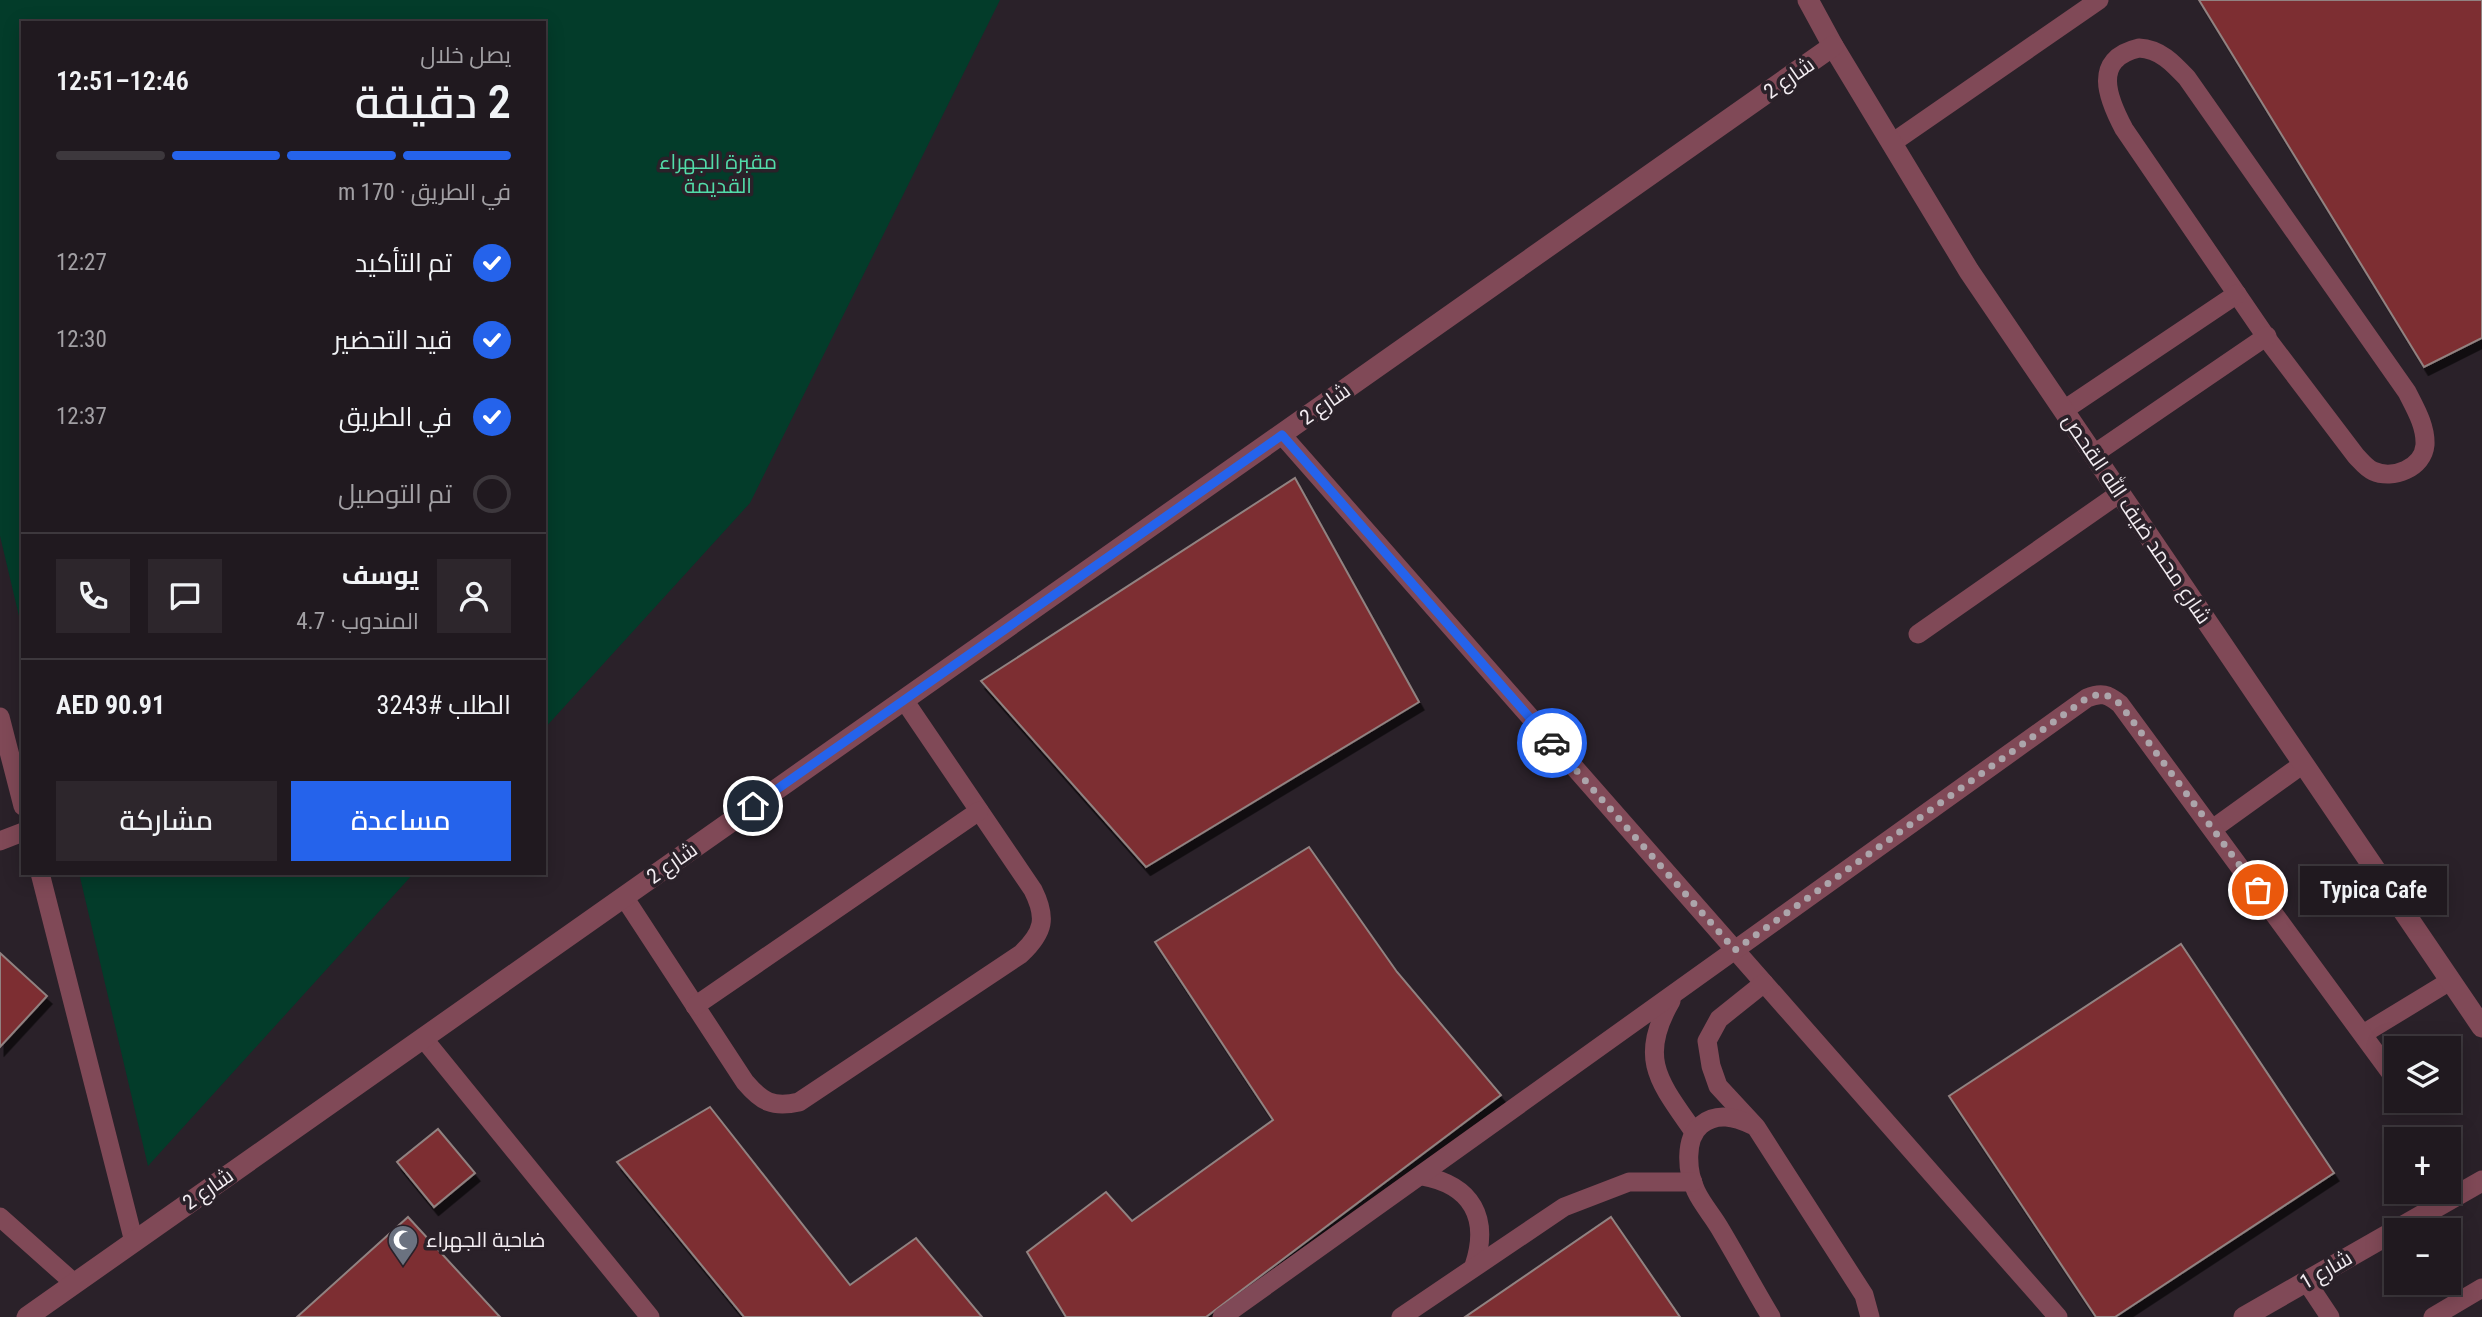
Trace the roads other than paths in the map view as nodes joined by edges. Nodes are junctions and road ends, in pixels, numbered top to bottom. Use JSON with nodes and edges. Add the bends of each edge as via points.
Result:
{"nodes":[{"id":1,"x":1808,"y":0,"type":"edge"},
{"id":2,"x":2099,"y":0,"type":"edge"},
{"id":3,"x":1833,"y":46,"type":"junction"},
{"id":4,"x":1892,"y":143,"type":"junction"},
{"id":5,"x":2237,"y":294,"type":"junction"},
{"id":6,"x":2267,"y":336,"type":"junction"},
{"id":7,"x":2064,"y":410,"type":"junction"},
{"id":8,"x":1282,"y":435,"type":"junction"},
{"id":9,"x":2094,"y":454,"type":"junction"},
{"id":10,"x":2120,"y":493,"type":"junction"},
{"id":11,"x":1918,"y":634,"type":"dead end"},
{"id":12,"x":904,"y":700,"type":"junction"},
{"id":13,"x":0,"y":717,"type":"edge"},
{"id":14,"x":2303,"y":764,"type":"junction"},
{"id":15,"x":21,"y":798,"type":"edge"},
{"id":16,"x":979,"y":811,"type":"junction"},
{"id":17,"x":2214,"y":828,"type":"junction"},
{"id":18,"x":21,"y":833,"type":"edge"},
{"id":19,"x":0,"y":841,"type":"edge"},
{"id":20,"x":41,"y":875,"type":"edge"},
{"id":21,"x":624,"y":897,"type":"junction"},
{"id":22,"x":1735,"y":950,"type":"junction"},
{"id":23,"x":2451,"y":981,"type":"junction"},
{"id":24,"x":1763,"y":983,"type":"junction"},
{"id":25,"x":1676,"y":993,"type":"junction"},
{"id":26,"x":695,"y":1006,"type":"junction"},
{"id":27,"x":2482,"y":1027,"type":"edge"},
{"id":28,"x":2363,"y":1034,"type":"junction"},
{"id":29,"x":423,"y":1038,"type":"junction"},
{"id":30,"x":2384,"y":1064,"type":"edge"},
{"id":31,"x":1756,"y":1127,"type":"junction"},
{"id":32,"x":1694,"y":1132,"type":"junction"},
{"id":33,"x":1422,"y":1175,"type":"junction"},
{"id":34,"x":2482,"y":1181,"type":"edge"},
{"id":35,"x":1693,"y":1182,"type":"junction"},
{"id":36,"x":0,"y":1217,"type":"edge"},
{"id":37,"x":134,"y":1242,"type":"junction"},
{"id":38,"x":1474,"y":1266,"type":"junction"},
{"id":39,"x":2306,"y":1281,"type":"junction"},
{"id":40,"x":74,"y":1283,"type":"junction"},
{"id":41,"x":2482,"y":1287,"type":"edge"},
{"id":42,"x":27,"y":1317,"type":"edge"},
{"id":43,"x":650,"y":1317,"type":"edge"},
{"id":44,"x":1222,"y":1317,"type":"edge"},
{"id":45,"x":1401,"y":1317,"type":"edge"},
{"id":46,"x":1771,"y":1317,"type":"edge"},
{"id":47,"x":1870,"y":1317,"type":"edge"},
{"id":48,"x":2058,"y":1317,"type":"edge"},
{"id":49,"x":2244,"y":1317,"type":"edge"},
{"id":50,"x":2330,"y":1317,"type":"edge"},
{"id":51,"x":2433,"y":1317,"type":"edge"}],
"edges":[{"from":1,"to":3,"type":"street","name":"شارع محمد ضيف الله القحص"},
{"from":2,"to":4,"type":"lane"},
{"from":3,"to":4,"type":"street","name":"شارع محمد ضيف الله القحص"},
{"from":3,"to":8,"type":"street","name":"شارع 2"},
{"from":4,"to":7,"type":"street","name":"شارع محمد ضيف الله القحص","via":[[1969,271]]},
{"from":5,"to":6,"type":"lane"},
{"from":5,"to":6,"type":"lane","via":[[2114,110],[2106,81],[2117,58],[2127,50],[2151,48],[2187,78],[2407,392],[2424,431],[2425,447],[2418,460],[2399,473],[2370,470]]},
{"from":5,"to":7,"type":"lane"},
{"from":6,"to":9,"type":"lane"},
{"from":7,"to":9,"type":"street","name":"شارع محمد ضيف الله القحص"},
{"from":8,"to":12,"type":"street","name":"شارع 2"},
{"from":8,"to":22,"type":"lane"},
{"from":9,"to":10,"type":"street","name":"شارع محمد ضيف الله القحص"},
{"from":10,"to":11,"type":"lane"},
{"from":10,"to":14,"type":"street","name":"شارع محمد ضيف الله القحص"},
{"from":12,"to":16,"type":"lane"},
{"from":12,"to":21,"type":"street","name":"شارع 2"},
{"from":13,"to":15,"type":"lane"},
{"from":14,"to":17,"type":"lane"},
{"from":14,"to":23,"type":"street","name":"شارع محمد ضيف الله القحص"},
{"from":16,"to":26,"type":"lane"},
{"from":16,"to":26,"type":"lane","via":[[1041,906],[1042,921],[1035,940],[1021,954],[799,1102],[783,1106],[760,1099],[752,1091]]},
{"from":17,"to":22,"type":"lane","via":[[2120,704],[2110,695],[2098,694]]},
{"from":17,"to":28,"type":"lane"},
{"from":18,"to":19,"type":"lane"},
{"from":20,"to":37,"type":"lane"},
{"from":21,"to":26,"type":"lane"},
{"from":21,"to":29,"type":"street","name":"شارع 2"},
{"from":22,"to":24,"type":"lane"},
{"from":22,"to":25,"type":"lane"},
{"from":23,"to":27,"type":"street","name":"شارع محمد ضيف الله القحص"},
{"from":23,"to":28,"type":"lane"},
{"from":24,"to":31,"type":"lane","via":[[1719,1019],[1707,1041],[1718,1086]]},
{"from":24,"to":48,"type":"lane"},
{"from":25,"to":32,"type":"lane","via":[[1658,1023],[1655,1056],[1661,1083]]},
{"from":25,"to":33,"type":"lane"},
{"from":28,"to":30,"type":"lane"},
{"from":29,"to":37,"type":"street","name":"شارع 2"},
{"from":29,"to":43,"type":"lane"},
{"from":31,"to":32,"type":"lane","via":[[1734,1116],[1714,1118]]},
{"from":31,"to":47,"type":"lane","via":[[1864,1295]]},
{"from":32,"to":35,"type":"lane","via":[[1689,1163]]},
{"from":33,"to":38,"type":"lane","via":[[1460,1190],[1474,1206],[1481,1225],[1481,1246]]},
{"from":33,"to":44,"type":"lane"},
{"from":34,"to":39,"type":"street","name":"شارع 1"},
{"from":35,"to":38,"type":"lane","via":[[1629,1182],[1602,1191],[1564,1207]]},
{"from":35,"to":46,"type":"lane"},
{"from":36,"to":40,"type":"lane"},
{"from":37,"to":40,"type":"street","name":"شارع 2"},
{"from":38,"to":45,"type":"lane"},
{"from":39,"to":49,"type":"street","name":"شارع 1"},
{"from":39,"to":50,"type":"lane"},
{"from":40,"to":42,"type":"street","name":"شارع 2"},
{"from":41,"to":51,"type":"lane"}]}
